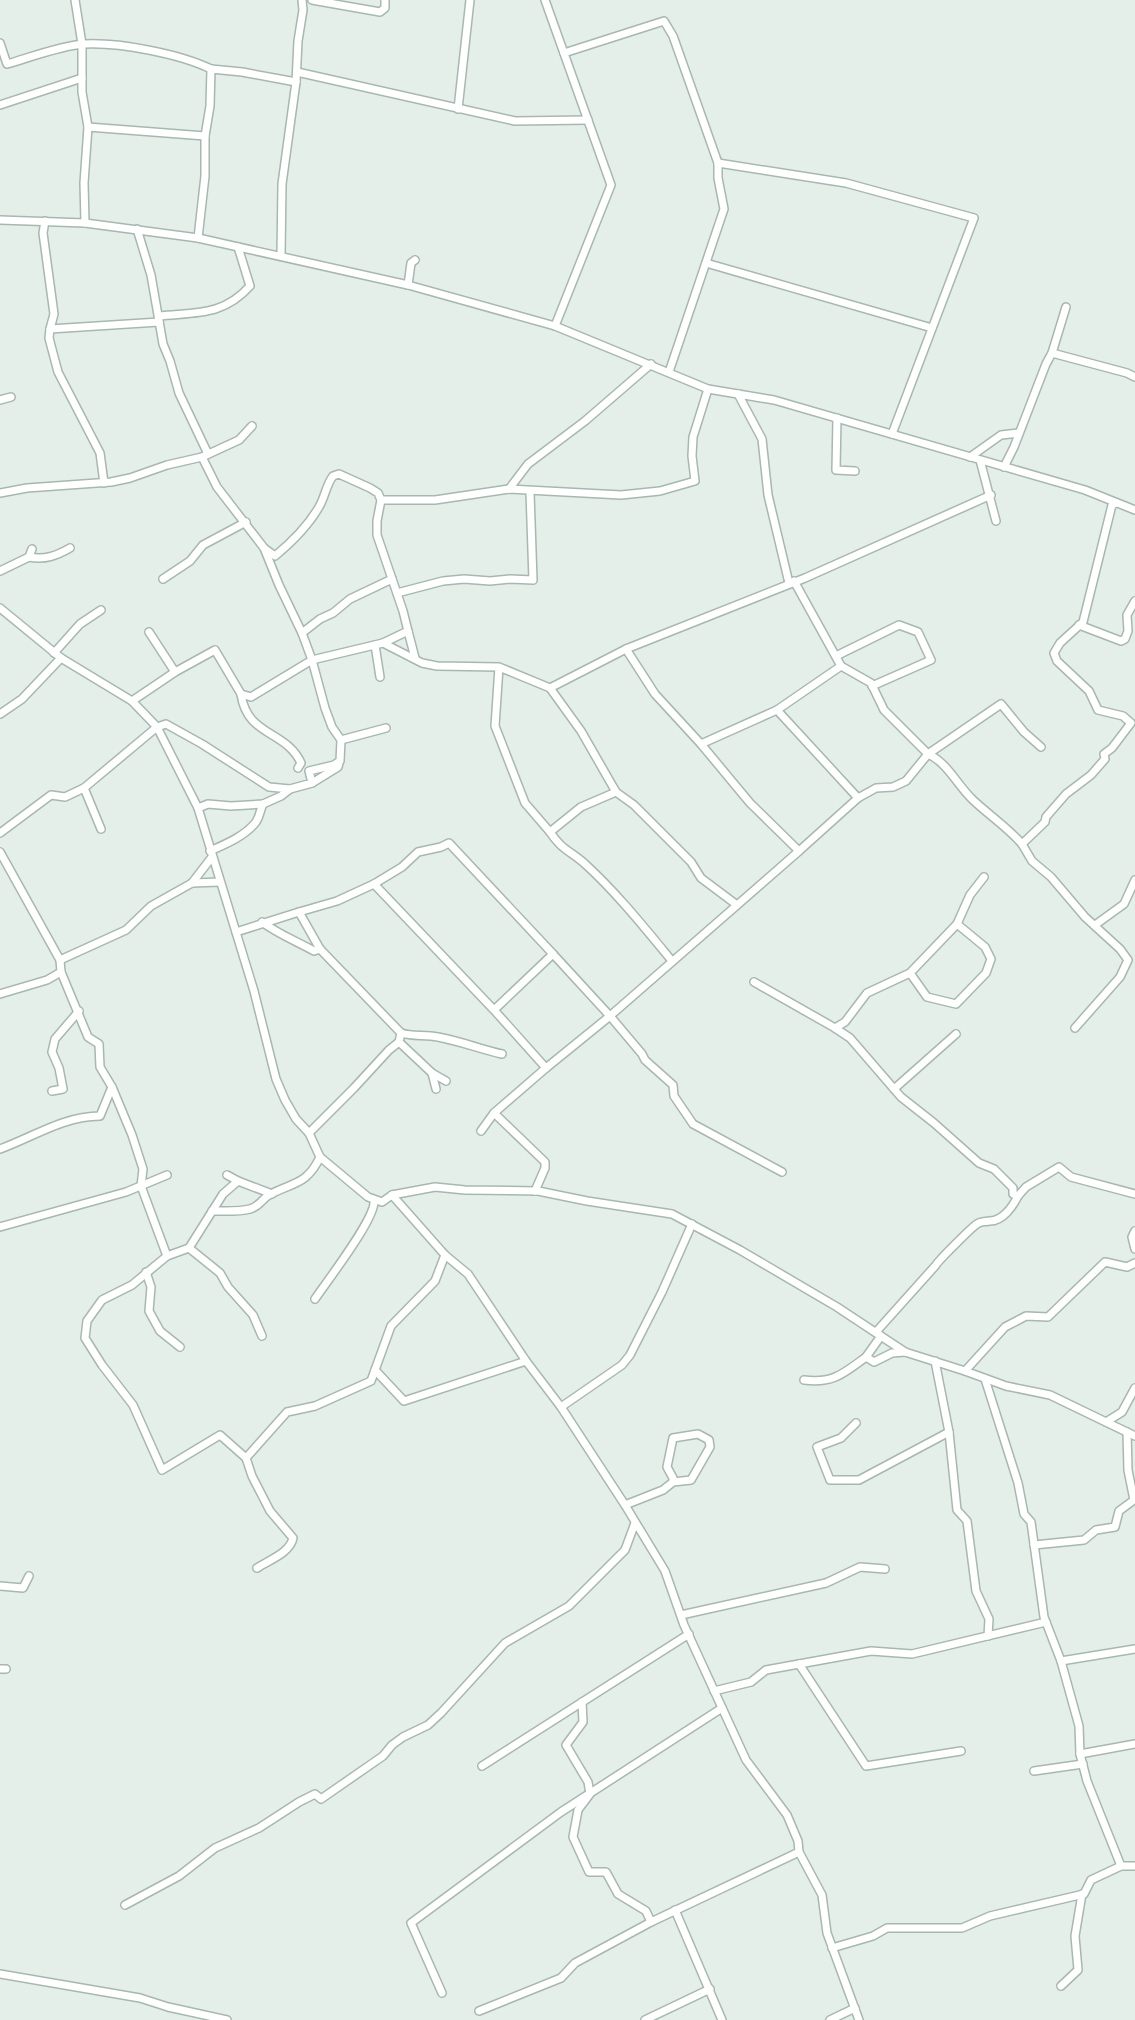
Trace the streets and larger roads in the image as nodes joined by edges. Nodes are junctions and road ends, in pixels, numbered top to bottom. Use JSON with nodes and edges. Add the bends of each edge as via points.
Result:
{"nodes":[{"id":1,"x":75,"y":0,"type":"edge"},
{"id":2,"x":302,"y":0,"type":"edge"},
{"id":3,"x":312,"y":0,"type":"edge"},
{"id":4,"x":385,"y":0,"type":"edge"},
{"id":5,"x":470,"y":0,"type":"edge"},
{"id":6,"x":545,"y":0,"type":"edge"},
{"id":7,"x":0,"y":43,"type":"edge"},
{"id":8,"x":82,"y":44,"type":"junction"},
{"id":9,"x":564,"y":53,"type":"junction"},
{"id":10,"x":211,"y":69,"type":"junction"},
{"id":11,"x":297,"y":72,"type":"junction"},
{"id":12,"x":82,"y":78,"type":"junction"},
{"id":13,"x":296,"y":82,"type":"junction"},
{"id":14,"x":0,"y":105,"type":"edge"},
{"id":15,"x":458,"y":109,"type":"junction"},
{"id":16,"x":588,"y":120,"type":"junction"},
{"id":17,"x":88,"y":127,"type":"junction"},
{"id":18,"x":205,"y":136,"type":"junction"},
{"id":19,"x":718,"y":163,"type":"junction"},
{"id":20,"x":0,"y":220,"type":"edge"},
{"id":21,"x":45,"y":221,"type":"junction"},
{"id":22,"x":85,"y":223,"type":"junction"},
{"id":23,"x":137,"y":229,"type":"junction"},
{"id":24,"x":198,"y":238,"type":"junction"},
{"id":25,"x":238,"y":247,"type":"junction"},
{"id":26,"x":281,"y":255,"type":"junction"},
{"id":27,"x":415,"y":260,"type":"dead end"},
{"id":28,"x":706,"y":263,"type":"junction"},
{"id":29,"x":408,"y":285,"type":"junction"},
{"id":30,"x":1066,"y":307,"type":"dead end"},
{"id":31,"x":159,"y":319,"type":"junction"},
{"id":32,"x":555,"y":326,"type":"junction"},
{"id":33,"x":932,"y":328,"type":"junction"},
{"id":34,"x":51,"y":329,"type":"junction"},
{"id":35,"x":1052,"y":352,"type":"junction"},
{"id":36,"x":651,"y":364,"type":"junction"},
{"id":37,"x":669,"y":372,"type":"junction"},
{"id":38,"x":1135,"y":377,"type":"edge"},
{"id":39,"x":708,"y":389,"type":"junction"},
{"id":40,"x":738,"y":394,"type":"junction"},
{"id":41,"x":11,"y":397,"type":"dead end"},
{"id":42,"x":0,"y":400,"type":"edge"},
{"id":43,"x":837,"y":418,"type":"junction"},
{"id":44,"x":252,"y":426,"type":"dead end"},
{"id":45,"x":1019,"y":433,"type":"junction"},
{"id":46,"x":892,"y":434,"type":"junction"},
{"id":47,"x":205,"y":456,"type":"junction"},
{"id":48,"x":970,"y":457,"type":"junction"},
{"id":49,"x":980,"y":460,"type":"junction"},
{"id":50,"x":1004,"y":467,"type":"junction"},
{"id":51,"x":855,"y":471,"type":"dead end"},
{"id":52,"x":104,"y":483,"type":"junction"},
{"id":53,"x":509,"y":489,"type":"junction"},
{"id":54,"x":530,"y":492,"type":"junction"},
{"id":55,"x":0,"y":493,"type":"edge"},
{"id":56,"x":990,"y":496,"type":"junction"},
{"id":57,"x":381,"y":500,"type":"junction"},
{"id":58,"x":1116,"y":503,"type":"junction"},
{"id":59,"x":1135,"y":510,"type":"edge"},
{"id":60,"x":996,"y":521,"type":"dead end"},
{"id":61,"x":246,"y":522,"type":"junction"},
{"id":62,"x":70,"y":548,"type":"dead end"},
{"id":63,"x":264,"y":548,"type":"junction"},
{"id":64,"x":32,"y":549,"type":"dead end"},
{"id":65,"x":29,"y":557,"type":"junction"},
{"id":66,"x":0,"y":571,"type":"edge"},
{"id":67,"x":163,"y":579,"type":"dead end"},
{"id":68,"x":392,"y":579,"type":"junction"},
{"id":69,"x":792,"y":582,"type":"junction"},
{"id":70,"x":397,"y":592,"type":"junction"},
{"id":71,"x":1135,"y":601,"type":"edge"},
{"id":72,"x":0,"y":608,"type":"edge"},
{"id":73,"x":101,"y":610,"type":"dead end"},
{"id":74,"x":1079,"y":625,"type":"junction"},
{"id":75,"x":408,"y":631,"type":"junction"},
{"id":76,"x":149,"y":632,"type":"dead end"},
{"id":77,"x":302,"y":633,"type":"junction"},
{"id":78,"x":1125,"y":639,"type":"junction"},
{"id":79,"x":1135,"y":642,"type":"edge"},
{"id":80,"x":383,"y":643,"type":"junction"},
{"id":81,"x":375,"y":645,"type":"junction"},
{"id":82,"x":626,"y":649,"type":"junction"},
{"id":83,"x":54,"y":653,"type":"junction"},
{"id":84,"x":836,"y":656,"type":"junction"},
{"id":85,"x":61,"y":658,"type":"junction"},
{"id":86,"x":415,"y":658,"type":"junction"},
{"id":87,"x":312,"y":660,"type":"junction"},
{"id":88,"x":841,"y":666,"type":"junction"},
{"id":89,"x":500,"y":668,"type":"junction"},
{"id":90,"x":175,"y":672,"type":"junction"},
{"id":91,"x":380,"y":677,"type":"dead end"},
{"id":92,"x":872,"y":686,"type":"junction"},
{"id":93,"x":550,"y":688,"type":"junction"},
{"id":94,"x":241,"y":694,"type":"junction"},
{"id":95,"x":132,"y":701,"type":"junction"},
{"id":96,"x":777,"y":710,"type":"junction"},
{"id":97,"x":0,"y":714,"type":"edge"},
{"id":98,"x":1134,"y":723,"type":"edge"},
{"id":99,"x":157,"y":727,"type":"junction"},
{"id":100,"x":386,"y":728,"type":"dead end"},
{"id":101,"x":341,"y":740,"type":"junction"},
{"id":102,"x":701,"y":744,"type":"junction"},
{"id":103,"x":1041,"y":747,"type":"dead end"},
{"id":104,"x":928,"y":754,"type":"junction"},
{"id":105,"x":340,"y":761,"type":"junction"},
{"id":106,"x":298,"y":768,"type":"dead end"},
{"id":107,"x":312,"y":783,"type":"junction"},
{"id":108,"x":84,"y":788,"type":"junction"},
{"id":109,"x":290,"y":789,"type":"junction"},
{"id":110,"x":616,"y":792,"type":"junction"},
{"id":111,"x":858,"y":798,"type":"junction"},
{"id":112,"x":263,"y":804,"type":"junction"},
{"id":113,"x":198,"y":808,"type":"junction"},
{"id":114,"x":101,"y":829,"type":"dead end"},
{"id":115,"x":0,"y":832,"type":"edge"},
{"id":116,"x":550,"y":832,"type":"junction"},
{"id":117,"x":1022,"y":843,"type":"junction"},
{"id":118,"x":799,"y":851,"type":"junction"},
{"id":119,"x":0,"y":852,"type":"edge"},
{"id":120,"x":211,"y":854,"type":"junction"},
{"id":121,"x":984,"y":877,"type":"dead end"},
{"id":122,"x":1135,"y":880,"type":"edge"},
{"id":123,"x":220,"y":882,"type":"junction"},
{"id":124,"x":192,"y":883,"type":"junction"},
{"id":125,"x":374,"y":884,"type":"junction"},
{"id":126,"x":737,"y":905,"type":"junction"},
{"id":127,"x":299,"y":912,"type":"junction"},
{"id":128,"x":262,"y":922,"type":"junction"},
{"id":129,"x":957,"y":924,"type":"junction"},
{"id":130,"x":1095,"y":926,"type":"junction"},
{"id":131,"x":236,"y":932,"type":"junction"},
{"id":132,"x":320,"y":950,"type":"junction"},
{"id":133,"x":553,"y":954,"type":"junction"},
{"id":134,"x":60,"y":960,"type":"junction"},
{"id":135,"x":672,"y":960,"type":"junction"},
{"id":136,"x":61,"y":972,"type":"junction"},
{"id":137,"x":909,"y":973,"type":"junction"},
{"id":138,"x":754,"y":982,"type":"dead end"},
{"id":139,"x":0,"y":994,"type":"edge"},
{"id":140,"x":494,"y":1010,"type":"junction"},
{"id":141,"x":79,"y":1011,"type":"junction"},
{"id":142,"x":610,"y":1016,"type":"junction"},
{"id":143,"x":835,"y":1028,"type":"junction"},
{"id":144,"x":1075,"y":1028,"type":"dead end"},
{"id":145,"x":401,"y":1034,"type":"junction"},
{"id":146,"x":957,"y":1034,"type":"dead end"},
{"id":147,"x":399,"y":1042,"type":"junction"},
{"id":148,"x":502,"y":1054,"type":"dead end"},
{"id":149,"x":546,"y":1068,"type":"junction"},
{"id":150,"x":432,"y":1072,"type":"junction"},
{"id":151,"x":446,"y":1081,"type":"dead end"},
{"id":152,"x":111,"y":1087,"type":"junction"},
{"id":153,"x":436,"y":1089,"type":"dead end"},
{"id":154,"x":894,"y":1089,"type":"junction"},
{"id":155,"x":52,"y":1091,"type":"dead end"},
{"id":156,"x":494,"y":1113,"type":"junction"},
{"id":157,"x":481,"y":1131,"type":"dead end"},
{"id":158,"x":309,"y":1133,"type":"junction"},
{"id":159,"x":0,"y":1149,"type":"edge"},
{"id":160,"x":320,"y":1157,"type":"junction"},
{"id":161,"x":782,"y":1172,"type":"dead end"},
{"id":162,"x":167,"y":1175,"type":"dead end"},
{"id":163,"x":227,"y":1175,"type":"dead end"},
{"id":164,"x":238,"y":1182,"type":"junction"},
{"id":165,"x":141,"y":1185,"type":"junction"},
{"id":166,"x":535,"y":1191,"type":"junction"},
{"id":167,"x":272,"y":1194,"type":"junction"},
{"id":168,"x":1135,"y":1194,"type":"edge"},
{"id":169,"x":392,"y":1195,"type":"junction"},
{"id":170,"x":1018,"y":1196,"type":"junction"},
{"id":171,"x":375,"y":1200,"type":"junction"},
{"id":172,"x":212,"y":1211,"type":"junction"},
{"id":173,"x":692,"y":1224,"type":"junction"},
{"id":174,"x":0,"y":1227,"type":"edge"},
{"id":175,"x":1135,"y":1231,"type":"edge"},
{"id":176,"x":189,"y":1248,"type":"junction"},
{"id":177,"x":1135,"y":1249,"type":"edge"},
{"id":178,"x":445,"y":1255,"type":"junction"},
{"id":179,"x":167,"y":1256,"type":"junction"},
{"id":180,"x":1135,"y":1263,"type":"edge"},
{"id":181,"x":146,"y":1272,"type":"junction"},
{"id":182,"x":315,"y":1299,"type":"dead end"},
{"id":183,"x":878,"y":1334,"type":"junction"},
{"id":184,"x":262,"y":1336,"type":"dead end"},
{"id":185,"x":180,"y":1347,"type":"dead end"},
{"id":186,"x":905,"y":1352,"type":"junction"},
{"id":187,"x":866,"y":1357,"type":"junction"},
{"id":188,"x":526,"y":1361,"type":"junction"},
{"id":189,"x":935,"y":1361,"type":"junction"},
{"id":190,"x":375,"y":1370,"type":"junction"},
{"id":191,"x":965,"y":1371,"type":"junction"},
{"id":192,"x":985,"y":1378,"type":"junction"},
{"id":193,"x":804,"y":1380,"type":"dead end"},
{"id":194,"x":1135,"y":1388,"type":"edge"},
{"id":195,"x":561,"y":1407,"type":"junction"},
{"id":196,"x":856,"y":1422,"type":"dead end"},
{"id":197,"x":1106,"y":1422,"type":"junction"},
{"id":198,"x":948,"y":1432,"type":"junction"},
{"id":199,"x":1131,"y":1434,"type":"edge"},
{"id":200,"x":246,"y":1458,"type":"junction"},
{"id":201,"x":673,"y":1482,"type":"junction"},
{"id":202,"x":625,"y":1505,"type":"junction"},
{"id":203,"x":635,"y":1523,"type":"junction"},
{"id":204,"x":1034,"y":1545,"type":"junction"},
{"id":205,"x":257,"y":1568,"type":"dead end"},
{"id":206,"x":885,"y":1569,"type":"dead end"},
{"id":207,"x":29,"y":1575,"type":"dead end"},
{"id":208,"x":0,"y":1586,"type":"edge"},
{"id":209,"x":681,"y":1616,"type":"junction"},
{"id":210,"x":1046,"y":1622,"type":"junction"},
{"id":211,"x":689,"y":1634,"type":"junction"},
{"id":212,"x":988,"y":1636,"type":"junction"},
{"id":213,"x":1135,"y":1649,"type":"edge"},
{"id":214,"x":1061,"y":1661,"type":"junction"},
{"id":215,"x":799,"y":1664,"type":"junction"},
{"id":216,"x":714,"y":1691,"type":"junction"},
{"id":217,"x":582,"y":1702,"type":"junction"},
{"id":218,"x":722,"y":1708,"type":"junction"},
{"id":219,"x":1135,"y":1744,"type":"edge"},
{"id":220,"x":961,"y":1751,"type":"dead end"},
{"id":221,"x":1080,"y":1754,"type":"junction"},
{"id":222,"x":1083,"y":1764,"type":"junction"},
{"id":223,"x":482,"y":1766,"type":"dead end"},
{"id":224,"x":1034,"y":1771,"type":"dead end"},
{"id":225,"x":590,"y":1794,"type":"junction"},
{"id":226,"x":799,"y":1852,"type":"junction"},
{"id":227,"x":1121,"y":1866,"type":"junction"},
{"id":228,"x":1135,"y":1866,"type":"edge"},
{"id":229,"x":1082,"y":1894,"type":"junction"},
{"id":230,"x":125,"y":1905,"type":"dead end"},
{"id":231,"x":675,"y":1910,"type":"junction"},
{"id":232,"x":651,"y":1922,"type":"junction"},
{"id":233,"x":832,"y":1948,"type":"junction"},
{"id":234,"x":0,"y":1974,"type":"edge"},
{"id":235,"x":1061,"y":1986,"type":"dead end"},
{"id":236,"x":710,"y":1989,"type":"junction"},
{"id":237,"x":442,"y":1993,"type":"dead end"},
{"id":238,"x":855,"y":2008,"type":"junction"},
{"id":239,"x":479,"y":2011,"type":"dead end"},
{"id":240,"x":227,"y":2020,"type":"edge"},
{"id":241,"x":645,"y":2020,"type":"edge"},
{"id":242,"x":722,"y":2020,"type":"edge"},
{"id":243,"x":830,"y":2020,"type":"edge"},
{"id":244,"x":859,"y":2020,"type":"edge"}],
"edges":[{"from":1,"to":8,"type":"street"},
{"from":2,"to":11,"type":"street"},
{"from":3,"to":4,"type":"street","via":[[380,12],[385,8]]},
{"from":5,"to":15,"type":"street"},
{"from":6,"to":9,"type":"street"},
{"from":7,"to":8,"type":"street","via":[[7,64]]},
{"from":8,"to":10,"type":"street","via":[[120,46],[195,61]]},
{"from":8,"to":12,"type":"street"},
{"from":9,"to":16,"type":"street"},
{"from":9,"to":19,"type":"street","via":[[664,21],[673,36]]},
{"from":10,"to":13,"type":"street"},
{"from":10,"to":18,"type":"street"},
{"from":11,"to":13,"type":"street"},
{"from":11,"to":15,"type":"street"},
{"from":12,"to":14,"type":"street"},
{"from":12,"to":17,"type":"street"},
{"from":13,"to":26,"type":"street","via":[[282,184]]},
{"from":15,"to":16,"type":"street","via":[[515,121]]},
{"from":16,"to":32,"type":"street","via":[[611,185]]},
{"from":17,"to":18,"type":"street"},
{"from":17,"to":22,"type":"street"},
{"from":18,"to":24,"type":"street"},
{"from":19,"to":28,"type":"street","via":[[724,209]]},
{"from":19,"to":33,"type":"street","via":[[846,183],[974,218]]},
{"from":20,"to":21,"type":"street"},
{"from":21,"to":22,"type":"street"},
{"from":21,"to":34,"type":"street","via":[[43,233],[54,314]]},
{"from":22,"to":23,"type":"street"},
{"from":23,"to":24,"type":"street"},
{"from":23,"to":31,"type":"street"},
{"from":24,"to":25,"type":"street"},
{"from":25,"to":26,"type":"street"},
{"from":25,"to":31,"type":"street","via":[[250,286],[242,295],[223,308]]},
{"from":26,"to":29,"type":"street"},
{"from":27,"to":29,"type":"street","via":[[411,263]]},
{"from":28,"to":33,"type":"street"},
{"from":28,"to":37,"type":"street"},
{"from":29,"to":32,"type":"street"},
{"from":30,"to":35,"type":"street"},
{"from":31,"to":34,"type":"street"},
{"from":31,"to":47,"type":"street","via":[[179,393]]},
{"from":32,"to":36,"type":"street"},
{"from":33,"to":46,"type":"street"},
{"from":34,"to":52,"type":"street","via":[[49,338],[58,372],[100,453]]},
{"from":35,"to":38,"type":"street"},
{"from":35,"to":45,"type":"street"},
{"from":36,"to":37,"type":"street"},
{"from":36,"to":53,"type":"street","via":[[528,464]]},
{"from":37,"to":39,"type":"street"},
{"from":39,"to":40,"type":"street"},
{"from":39,"to":54,"type":"street","via":[[693,437],[695,481],[660,491],[621,495]]},
{"from":40,"to":43,"type":"street"},
{"from":40,"to":69,"type":"street","via":[[762,439],[768,495]]},
{"from":41,"to":42,"type":"street"},
{"from":43,"to":46,"type":"street"},
{"from":43,"to":51,"type":"street","via":[[836,470]]},
{"from":44,"to":47,"type":"street","via":[[239,440]]},
{"from":45,"to":48,"type":"street","via":[[1001,435]]},
{"from":45,"to":50,"type":"street"},
{"from":46,"to":48,"type":"street"},
{"from":47,"to":52,"type":"street"},
{"from":47,"to":61,"type":"street","via":[[217,487]]},
{"from":48,"to":49,"type":"street"},
{"from":49,"to":50,"type":"street"},
{"from":49,"to":56,"type":"street"},
{"from":50,"to":58,"type":"street"},
{"from":52,"to":55,"type":"street"},
{"from":53,"to":54,"type":"street"},
{"from":53,"to":57,"type":"street","via":[[435,500]]},
{"from":54,"to":70,"type":"street","via":[[533,580],[464,579]]},
{"from":56,"to":60,"type":"street"},
{"from":56,"to":69,"type":"street"},
{"from":57,"to":63,"type":"street","via":[[370,488],[339,474],[333,476],[320,506],[290,545],[275,556]]},
{"from":57,"to":68,"type":"street","via":[[377,535]]},
{"from":58,"to":59,"type":"street"},
{"from":58,"to":74,"type":"street","via":[[1112,505],[1083,622]]},
{"from":61,"to":63,"type":"street"},
{"from":61,"to":67,"type":"street","via":[[203,545],[190,561]]},
{"from":62,"to":65,"type":"street","via":[[41,559]]},
{"from":63,"to":77,"type":"street"},
{"from":64,"to":65,"type":"street"},
{"from":65,"to":66,"type":"street"},
{"from":68,"to":70,"type":"street"},
{"from":68,"to":77,"type":"street","via":[[350,599]]},
{"from":69,"to":82,"type":"street"},
{"from":69,"to":84,"type":"street"},
{"from":70,"to":75,"type":"street"},
{"from":71,"to":78,"type":"street","via":[[1127,615]]},
{"from":72,"to":83,"type":"street"},
{"from":73,"to":83,"type":"street","via":[[80,624]]},
{"from":74,"to":78,"type":"street","via":[[1121,641]]},
{"from":74,"to":98,"type":"street","via":[[1059,643],[1054,653],[1057,661],[1089,690],[1098,710],[1124,716]]},
{"from":75,"to":80,"type":"street"},
{"from":75,"to":86,"type":"street"},
{"from":76,"to":90,"type":"street"},
{"from":77,"to":87,"type":"street"},
{"from":78,"to":79,"type":"street"},
{"from":80,"to":81,"type":"street"},
{"from":80,"to":86,"type":"street"},
{"from":81,"to":87,"type":"street"},
{"from":81,"to":91,"type":"street"},
{"from":82,"to":93,"type":"street"},
{"from":82,"to":102,"type":"street","via":[[655,694]]},
{"from":83,"to":85,"type":"street"},
{"from":84,"to":88,"type":"street"},
{"from":84,"to":92,"type":"street","via":[[899,625],[918,632],[931,660]]},
{"from":85,"to":95,"type":"street"},
{"from":85,"to":97,"type":"street","via":[[22,699]]},
{"from":86,"to":89,"type":"street","via":[[437,666]]},
{"from":87,"to":94,"type":"street","via":[[251,697]]},
{"from":87,"to":101,"type":"street","via":[[332,727]]},
{"from":88,"to":92,"type":"street"},
{"from":88,"to":96,"type":"street"},
{"from":89,"to":93,"type":"street"},
{"from":89,"to":116,"type":"street","via":[[495,726],[525,803]]},
{"from":90,"to":94,"type":"street","via":[[215,650]]},
{"from":90,"to":95,"type":"street"},
{"from":92,"to":104,"type":"street","via":[[884,710]]},
{"from":93,"to":110,"type":"street","via":[[581,731]]},
{"from":94,"to":106,"type":"street","via":[[243,706],[259,727],[293,749],[300,763]]},
{"from":95,"to":99,"type":"street"},
{"from":96,"to":102,"type":"street"},
{"from":96,"to":111,"type":"street"},
{"from":98,"to":117,"type":"street","via":[[1104,754],[1105,759],[1066,794],[1045,822]]},
{"from":99,"to":108,"type":"street"},
{"from":99,"to":109,"type":"street","via":[[166,724],[183,732],[269,787]]},
{"from":99,"to":113,"type":"street"},
{"from":100,"to":101,"type":"street"},
{"from":101,"to":105,"type":"street"},
{"from":102,"to":118,"type":"street","via":[[750,803]]},
{"from":103,"to":104,"type":"street","via":[[1001,704]]},
{"from":104,"to":111,"type":"street","via":[[906,781],[876,788]]},
{"from":104,"to":117,"type":"street","via":[[936,758],[971,799]]},
{"from":105,"to":107,"type":"street","via":[[338,767]]},
{"from":105,"to":107,"type":"street","via":[[309,771]]},
{"from":107,"to":109,"type":"street"},
{"from":108,"to":114,"type":"street"},
{"from":108,"to":115,"type":"street","via":[[65,797],[51,795]]},
{"from":109,"to":112,"type":"street"},
{"from":110,"to":116,"type":"street","via":[[581,807]]},
{"from":110,"to":126,"type":"street","via":[[691,862],[701,878]]},
{"from":111,"to":118,"type":"street"},
{"from":112,"to":113,"type":"street","via":[[208,804]]},
{"from":112,"to":120,"type":"street","via":[[249,829]]},
{"from":113,"to":120,"type":"street"},
{"from":116,"to":135,"type":"street","via":[[559,846],[583,862],[634,915]]},
{"from":117,"to":130,"type":"street","via":[[1032,861],[1057,882]]},
{"from":118,"to":126,"type":"street"},
{"from":119,"to":134,"type":"street"},
{"from":120,"to":123,"type":"street"},
{"from":120,"to":124,"type":"street"},
{"from":121,"to":129,"type":"street","via":[[970,895]]},
{"from":122,"to":130,"type":"street","via":[[1125,904]]},
{"from":123,"to":124,"type":"street"},
{"from":123,"to":131,"type":"street"},
{"from":124,"to":134,"type":"street","via":[[151,906],[126,930]]},
{"from":125,"to":127,"type":"street"},
{"from":125,"to":133,"type":"street","via":[[418,852],[449,843]]},
{"from":125,"to":140,"type":"street"},
{"from":126,"to":135,"type":"street"},
{"from":127,"to":128,"type":"street"},
{"from":127,"to":132,"type":"street"},
{"from":128,"to":131,"type":"street"},
{"from":128,"to":132,"type":"street","via":[[314,951]]},
{"from":129,"to":137,"type":"street"},
{"from":129,"to":137,"type":"street","via":[[985,947],[991,959],[986,973],[956,1004],[927,998]]},
{"from":130,"to":144,"type":"street","via":[[1128,960],[1120,977]]},
{"from":131,"to":158,"type":"street","via":[[276,1079],[296,1119]]},
{"from":132,"to":145,"type":"street"},
{"from":133,"to":140,"type":"street"},
{"from":133,"to":142,"type":"street"},
{"from":134,"to":136,"type":"street"},
{"from":135,"to":142,"type":"street"},
{"from":136,"to":139,"type":"street"},
{"from":136,"to":141,"type":"street"},
{"from":137,"to":143,"type":"street","via":[[867,993],[845,1022]]},
{"from":138,"to":143,"type":"street"},
{"from":140,"to":149,"type":"street"},
{"from":141,"to":152,"type":"street","via":[[88,1036],[99,1044],[100,1067]]},
{"from":141,"to":155,"type":"street","via":[[55,1039],[52,1052],[63,1089]]},
{"from":142,"to":149,"type":"street"},
{"from":142,"to":161,"type":"street","via":[[645,1060],[673,1085],[674,1096],[693,1124]]},
{"from":143,"to":154,"type":"street","via":[[850,1038]]},
{"from":145,"to":147,"type":"street"},
{"from":145,"to":148,"type":"street","via":[[451,1039]]},
{"from":146,"to":154,"type":"street"},
{"from":147,"to":150,"type":"street"},
{"from":147,"to":158,"type":"street"},
{"from":149,"to":156,"type":"street"},
{"from":150,"to":151,"type":"street"},
{"from":150,"to":153,"type":"street"},
{"from":152,"to":159,"type":"street","via":[[100,1116],[58,1124]]},
{"from":152,"to":165,"type":"street","via":[[143,1169]]},
{"from":154,"to":170,"type":"street","via":[[979,1163],[994,1169]]},
{"from":156,"to":157,"type":"street"},
{"from":156,"to":166,"type":"street","via":[[546,1162]]},
{"from":158,"to":160,"type":"street"},
{"from":160,"to":167,"type":"street","via":[[314,1170],[300,1182]]},
{"from":160,"to":171,"type":"street"},
{"from":162,"to":165,"type":"street"},
{"from":163,"to":164,"type":"street"},
{"from":164,"to":167,"type":"street"},
{"from":164,"to":172,"type":"street","via":[[223,1194]]},
{"from":165,"to":174,"type":"street"},
{"from":165,"to":179,"type":"street"},
{"from":166,"to":169,"type":"street","via":[[435,1187]]},
{"from":166,"to":173,"type":"street","via":[[672,1214]]},
{"from":167,"to":172,"type":"street","via":[[251,1209]]},
{"from":168,"to":170,"type":"street","via":[[1071,1177],[1059,1167]]},
{"from":169,"to":171,"type":"street","via":[[382,1202]]},
{"from":169,"to":178,"type":"street"},
{"from":170,"to":183,"type":"street","via":[[999,1219],[977,1223],[939,1258]]},
{"from":171,"to":182,"type":"street","via":[[367,1225],[339,1257]]},
{"from":172,"to":176,"type":"street"},
{"from":173,"to":183,"type":"street"},
{"from":173,"to":195,"type":"street","via":[[630,1355],[622,1365]]},
{"from":175,"to":177,"type":"street"},
{"from":176,"to":179,"type":"street"},
{"from":176,"to":184,"type":"street","via":[[220,1273],[253,1315]]},
{"from":178,"to":188,"type":"street","via":[[468,1274]]},
{"from":178,"to":190,"type":"street","via":[[435,1281],[391,1326]]},
{"from":179,"to":181,"type":"street"},
{"from":180,"to":191,"type":"street","via":[[1127,1267],[1105,1262],[1048,1317],[1026,1316],[1005,1327]]},
{"from":181,"to":185,"type":"street","via":[[151,1287],[149,1311],[160,1331]]},
{"from":181,"to":200,"type":"street","via":[[132,1285],[102,1300],[87,1321],[85,1338],[133,1405],[162,1470],[220,1436]]},
{"from":183,"to":186,"type":"street"},
{"from":183,"to":187,"type":"street"},
{"from":186,"to":187,"type":"street","via":[[892,1353],[874,1362]]},
{"from":186,"to":189,"type":"street"},
{"from":187,"to":193,"type":"street","via":[[821,1383]]},
{"from":188,"to":190,"type":"street","via":[[404,1401]]},
{"from":188,"to":195,"type":"street"},
{"from":189,"to":191,"type":"street"},
{"from":189,"to":198,"type":"street"},
{"from":190,"to":200,"type":"street","via":[[371,1381],[315,1406],[287,1412]]},
{"from":191,"to":192,"type":"street"},
{"from":192,"to":197,"type":"street","via":[[1050,1395]]},
{"from":192,"to":204,"type":"street","via":[[1018,1483],[1023,1514],[1031,1522]]},
{"from":194,"to":197,"type":"street","via":[[1122,1412]]},
{"from":195,"to":202,"type":"street"},
{"from":196,"to":198,"type":"street","via":[[841,1438],[817,1447],[831,1480],[859,1480]]},
{"from":197,"to":199,"type":"street"},
{"from":198,"to":212,"type":"street","via":[[957,1510],[967,1521],[976,1591],[989,1619]]},
{"from":199,"to":204,"type":"street","via":[[1128,1470],[1134,1500],[1119,1511],[1115,1527],[1096,1530],[1084,1540]]},
{"from":200,"to":205,"type":"street","via":[[270,1511],[293,1538],[285,1551]]},
{"from":201,"to":201,"type":"street","via":[[667,1467],[673,1438],[698,1434],[709,1440],[711,1447],[691,1480]]},
{"from":201,"to":202,"type":"street"},
{"from":202,"to":203,"type":"street"},
{"from":203,"to":209,"type":"street","via":[[665,1571]]},
{"from":203,"to":230,"type":"street","via":[[625,1550],[569,1606],[505,1643],[428,1725],[403,1737],[321,1799],[315,1794],[299,1802],[259,1828],[215,1848],[179,1876]]},
{"from":204,"to":210,"type":"street"},
{"from":206,"to":209,"type":"street","via":[[860,1567],[826,1583]]},
{"from":207,"to":208,"type":"street","via":[[23,1588]]},
{"from":209,"to":211,"type":"street"},
{"from":210,"to":212,"type":"street"},
{"from":210,"to":214,"type":"street"},
{"from":211,"to":216,"type":"street"},
{"from":211,"to":217,"type":"street"},
{"from":212,"to":215,"type":"street","via":[[912,1654],[871,1651]]},
{"from":213,"to":214,"type":"street"},
{"from":214,"to":221,"type":"street","via":[[1079,1726]]},
{"from":215,"to":216,"type":"street","via":[[766,1670],[751,1682]]},
{"from":215,"to":220,"type":"street","via":[[867,1767]]},
{"from":216,"to":218,"type":"street"},
{"from":217,"to":223,"type":"street"},
{"from":217,"to":225,"type":"street","via":[[583,1722],[566,1745],[588,1782]]},
{"from":218,"to":225,"type":"street"},
{"from":218,"to":226,"type":"street","via":[[746,1760],[787,1815]]},
{"from":219,"to":221,"type":"street"},
{"from":221,"to":222,"type":"street"},
{"from":222,"to":224,"type":"street"},
{"from":222,"to":227,"type":"street"},
{"from":225,"to":232,"type":"street","via":[[578,1810],[573,1838],[589,1872],[606,1872],[618,1894],[646,1911]]},
{"from":225,"to":237,"type":"street","via":[[411,1923]]},
{"from":226,"to":231,"type":"street"},
{"from":226,"to":233,"type":"street","via":[[822,1895]]},
{"from":227,"to":228,"type":"street"},
{"from":227,"to":229,"type":"street","via":[[1091,1880]]},
{"from":229,"to":233,"type":"street","via":[[990,1916],[962,1928],[886,1928]]},
{"from":229,"to":235,"type":"street","via":[[1075,1936],[1078,1970]]},
{"from":231,"to":232,"type":"street"},
{"from":231,"to":236,"type":"street"},
{"from":232,"to":239,"type":"street","via":[[575,1962],[561,1978]]},
{"from":233,"to":238,"type":"street"},
{"from":234,"to":240,"type":"street","via":[[140,1998]]},
{"from":236,"to":241,"type":"street"},
{"from":236,"to":242,"type":"street"},
{"from":238,"to":243,"type":"street"},
{"from":238,"to":244,"type":"street"}]}
